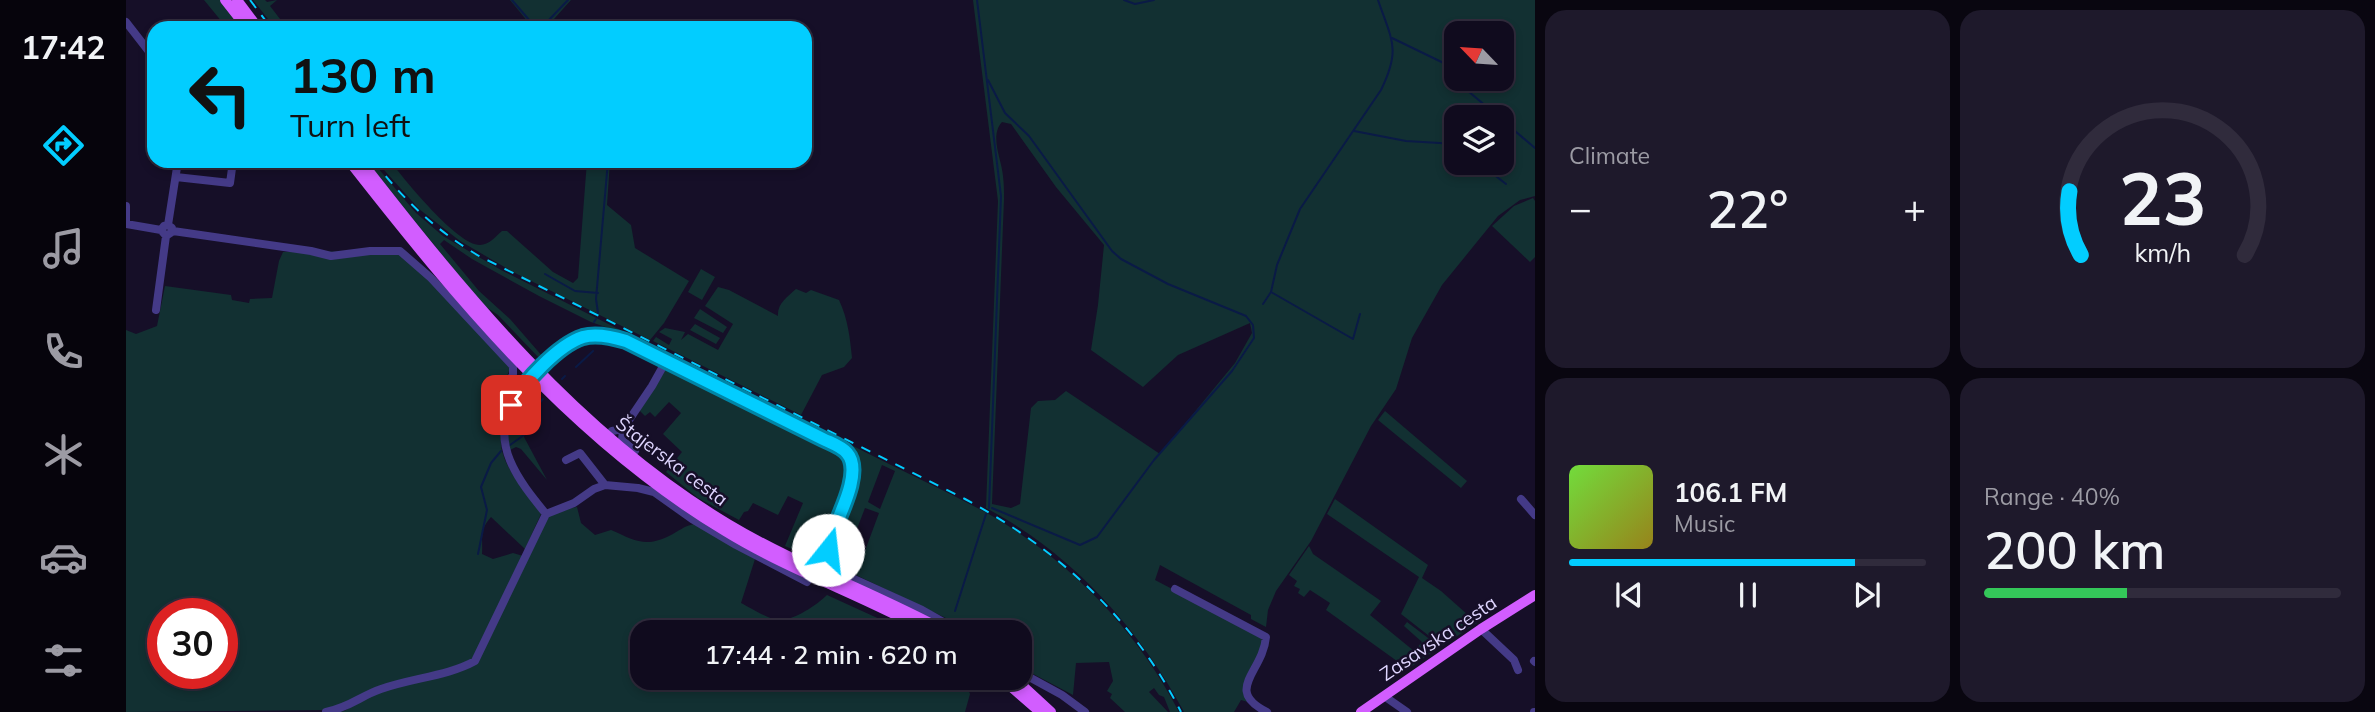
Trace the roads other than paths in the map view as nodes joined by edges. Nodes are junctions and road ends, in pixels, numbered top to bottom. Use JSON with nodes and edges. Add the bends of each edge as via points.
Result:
{"nodes":[{"id":1,"x":225,"y":0,"type":"edge"},
{"id":2,"x":237,"y":0,"type":"edge"},
{"id":3,"x":242,"y":21,"type":"edge"},
{"id":4,"x":253,"y":21,"type":"edge"},
{"id":5,"x":126,"y":22,"type":"edge"},
{"id":6,"x":147,"y":49,"type":"edge"},
{"id":7,"x":177,"y":168,"type":"edge"},
{"id":8,"x":232,"y":168,"type":"edge"},
{"id":9,"x":355,"y":168,"type":"edge"},
{"id":10,"x":366,"y":168,"type":"edge"},
{"id":11,"x":176,"y":177,"type":"junction"},
{"id":12,"x":126,"y":206,"type":"edge"},
{"id":13,"x":126,"y":224,"type":"edge"},
{"id":14,"x":167,"y":230,"type":"junction"},
{"id":15,"x":452,"y":282,"type":"junction"},
{"id":16,"x":156,"y":310,"type":"dead end"},
{"id":17,"x":666,"y":361,"type":"junction"},
{"id":18,"x":537,"y":373,"type":"junction"},
{"id":19,"x":514,"y":399,"type":"junction"},
{"id":20,"x":635,"y":451,"type":"dead end"},
{"id":21,"x":566,"y":460,"type":"dead end"},
{"id":22,"x":605,"y":485,"type":"junction"},
{"id":23,"x":1521,"y":499,"type":"dead end"},
{"id":24,"x":545,"y":514,"type":"junction"},
{"id":25,"x":1535,"y":515,"type":"edge"},
{"id":26,"x":807,"y":582,"type":"dead end"},
{"id":27,"x":1175,"y":589,"type":"dead end"},
{"id":28,"x":1534,"y":598,"type":"edge"},
{"id":29,"x":904,"y":620,"type":"edge"},
{"id":30,"x":924,"y":620,"type":"edge"},
{"id":31,"x":940,"y":620,"type":"edge"},
{"id":32,"x":1481,"y":629,"type":"junction"},
{"id":33,"x":1518,"y":670,"type":"dead end"},
{"id":34,"x":1032,"y":679,"type":"edge"},
{"id":35,"x":1015,"y":690,"type":"edge"},
{"id":36,"x":1027,"y":690,"type":"edge"},
{"id":37,"x":1384,"y":696,"type":"junction"},
{"id":38,"x":326,"y":712,"type":"edge"},
{"id":39,"x":1040,"y":712,"type":"edge"},
{"id":40,"x":1051,"y":712,"type":"edge"},
{"id":41,"x":1085,"y":712,"type":"edge"},
{"id":42,"x":1267,"y":712,"type":"edge"},
{"id":43,"x":1362,"y":712,"type":"edge"},
{"id":44,"x":1407,"y":712,"type":"edge"}],
"edges":[{"from":1,"to":3,"type":"main road"},
{"from":2,"to":4,"type":"main road"},
{"from":5,"to":6,"type":"street"},
{"from":7,"to":11,"type":"street"},
{"from":8,"to":11,"type":"street","via":[[230,183]]},
{"from":9,"to":15,"type":"main road"},
{"from":10,"to":15,"type":"main road"},
{"from":11,"to":14,"type":"street"},
{"from":12,"to":13,"type":"street"},
{"from":13,"to":14,"type":"street"},
{"from":14,"to":16,"type":"street"},
{"from":14,"to":19,"type":"street","via":[[331,256],[400,251],[513,366],[505,392]]},
{"from":15,"to":18,"type":"main road","name":"Štajerska cesta"},
{"from":17,"to":18,"type":"street","via":[[626,341],[583,337],[560,350]]},
{"from":17,"to":20,"type":"street","via":[[623,429],[612,431]]},
{"from":17,"to":31,"type":"street","via":[[843,449],[853,464],[853,476],[829,541],[830,562],[845,575]]},
{"from":18,"to":19,"type":"street"},
{"from":18,"to":29,"type":"main road","name":"Štajerska cesta","via":[[616,453],[694,512],[765,554]]},
{"from":18,"to":30,"type":"main road","name":"Štajerska cesta","via":[[630,455],[701,507],[782,554]]},
{"from":19,"to":24,"type":"street","via":[[505,428],[507,457]]},
{"from":21,"to":22,"type":"street","via":[[580,453]]},
{"from":22,"to":24,"type":"street"},
{"from":22,"to":26,"type":"street","via":[[654,492],[736,545]]},
{"from":23,"to":25,"type":"street"},
{"from":24,"to":38,"type":"street","via":[[475,661],[383,688],[347,707]]},
{"from":27,"to":42,"type":"street","via":[[1266,637],[1246,690],[1248,699]]},
{"from":28,"to":32,"type":"main road","name":"Zasavska cesta"},
{"from":32,"to":33,"type":"street","via":[[1514,660]]},
{"from":32,"to":37,"type":"main road","name":"Zasavska cesta"},
{"from":34,"to":41,"type":"street"},
{"from":35,"to":39,"type":"main road"},
{"from":36,"to":40,"type":"main road"},
{"from":37,"to":43,"type":"main road","name":"Zasavska cesta"},
{"from":37,"to":44,"type":"street"}]}
